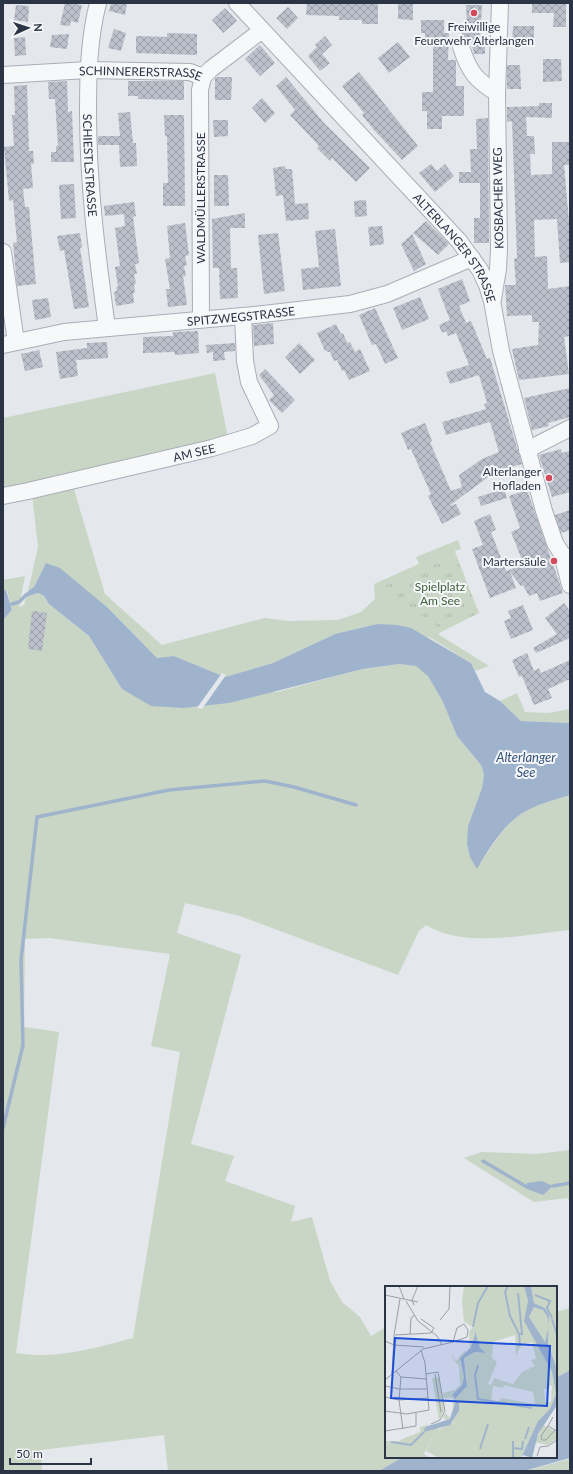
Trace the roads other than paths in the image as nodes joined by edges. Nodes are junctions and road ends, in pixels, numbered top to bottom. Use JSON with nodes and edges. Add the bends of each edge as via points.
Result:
{"nodes":[{"id":1,"x":98,"y":3,"type":"edge"},
{"id":2,"x":237,"y":3,"type":"edge"},
{"id":3,"x":500,"y":3,"type":"edge"},
{"id":4,"x":261,"y":31,"type":"junction"},
{"id":5,"x":461,"y":47,"type":"dead end"},
{"id":6,"x":88,"y":70,"type":"junction"},
{"id":7,"x":3,"y":74,"type":"edge"},
{"id":8,"x":203,"y":77,"type":"junction"},
{"id":9,"x":497,"y":94,"type":"junction"},
{"id":10,"x":3,"y":252,"type":"edge"},
{"id":11,"x":472,"y":258,"type":"junction"},
{"id":12,"x":492,"y":301,"type":"junction"},
{"id":13,"x":243,"y":316,"type":"junction"},
{"id":14,"x":200,"y":319,"type":"junction"},
{"id":15,"x":107,"y":328,"type":"junction"},
{"id":16,"x":9,"y":343,"type":"edge"},
{"id":17,"x":570,"y":428,"type":"edge"},
{"id":18,"x":527,"y":450,"type":"junction"},
{"id":19,"x":3,"y":496,"type":"edge"},
{"id":20,"x":566,"y":558,"type":"edge"},
{"id":21,"x":570,"y":585,"type":"edge"}],
"edges":[{"from":1,"to":6,"type":"street","name":"SCHIESTLSTRASSE"},
{"from":2,"to":4,"type":"street","name":"ALTERLANGER STRASSE"},
{"from":3,"to":9,"type":"street","name":"KOSBACHER WEG"},
{"from":4,"to":8,"type":"street","name":"SCHINNERERSTRASSE"},
{"from":4,"to":11,"type":"street","name":"ALTERLANGER STRASSE","via":[[445,226]]},
{"from":5,"to":9,"type":"street","via":[[468,67],[476,79]]},
{"from":6,"to":7,"type":"street","name":"SCHINNERERSTRASSE"},
{"from":6,"to":8,"type":"street","name":"SCHINNERERSTRASSE","via":[[190,72]]},
{"from":6,"to":15,"type":"street","name":"SCHIESTLSTRASSE","via":[[89,180]]},
{"from":8,"to":14,"type":"street","name":"WALDMÜLLERSTRASSE","via":[[200,90]]},
{"from":9,"to":12,"type":"street","name":"KOSBACHER WEG","via":[[499,250]]},
{"from":10,"to":16,"type":"street"},
{"from":11,"to":12,"type":"street","name":"ALTERLANGER STRASSE","via":[[487,285]]},
{"from":11,"to":13,"type":"street","name":"SPITZWEGSTRASSE","via":[[402,289],[369,300]]},
{"from":12,"to":18,"type":"street","name":"ALTERLANGER STRASSE","via":[[501,351]]},
{"from":13,"to":14,"type":"street","name":"SPITZWEGSTRASSE"},
{"from":13,"to":19,"type":"street","name":"AM SEE","via":[[248,377],[270,426],[252,436],[212,448]]},
{"from":14,"to":15,"type":"street","name":"SPITZWEGSTRASSE"},
{"from":15,"to":16,"type":"street","name":"SPITZWEGSTRASSE","via":[[64,332]]},
{"from":17,"to":18,"type":"street"},
{"from":18,"to":20,"type":"street","name":"ALTERLANGER STRASSE","via":[[550,528]]},
{"from":20,"to":21,"type":"street","name":"ALTERLANGER STRASSE"}]}
